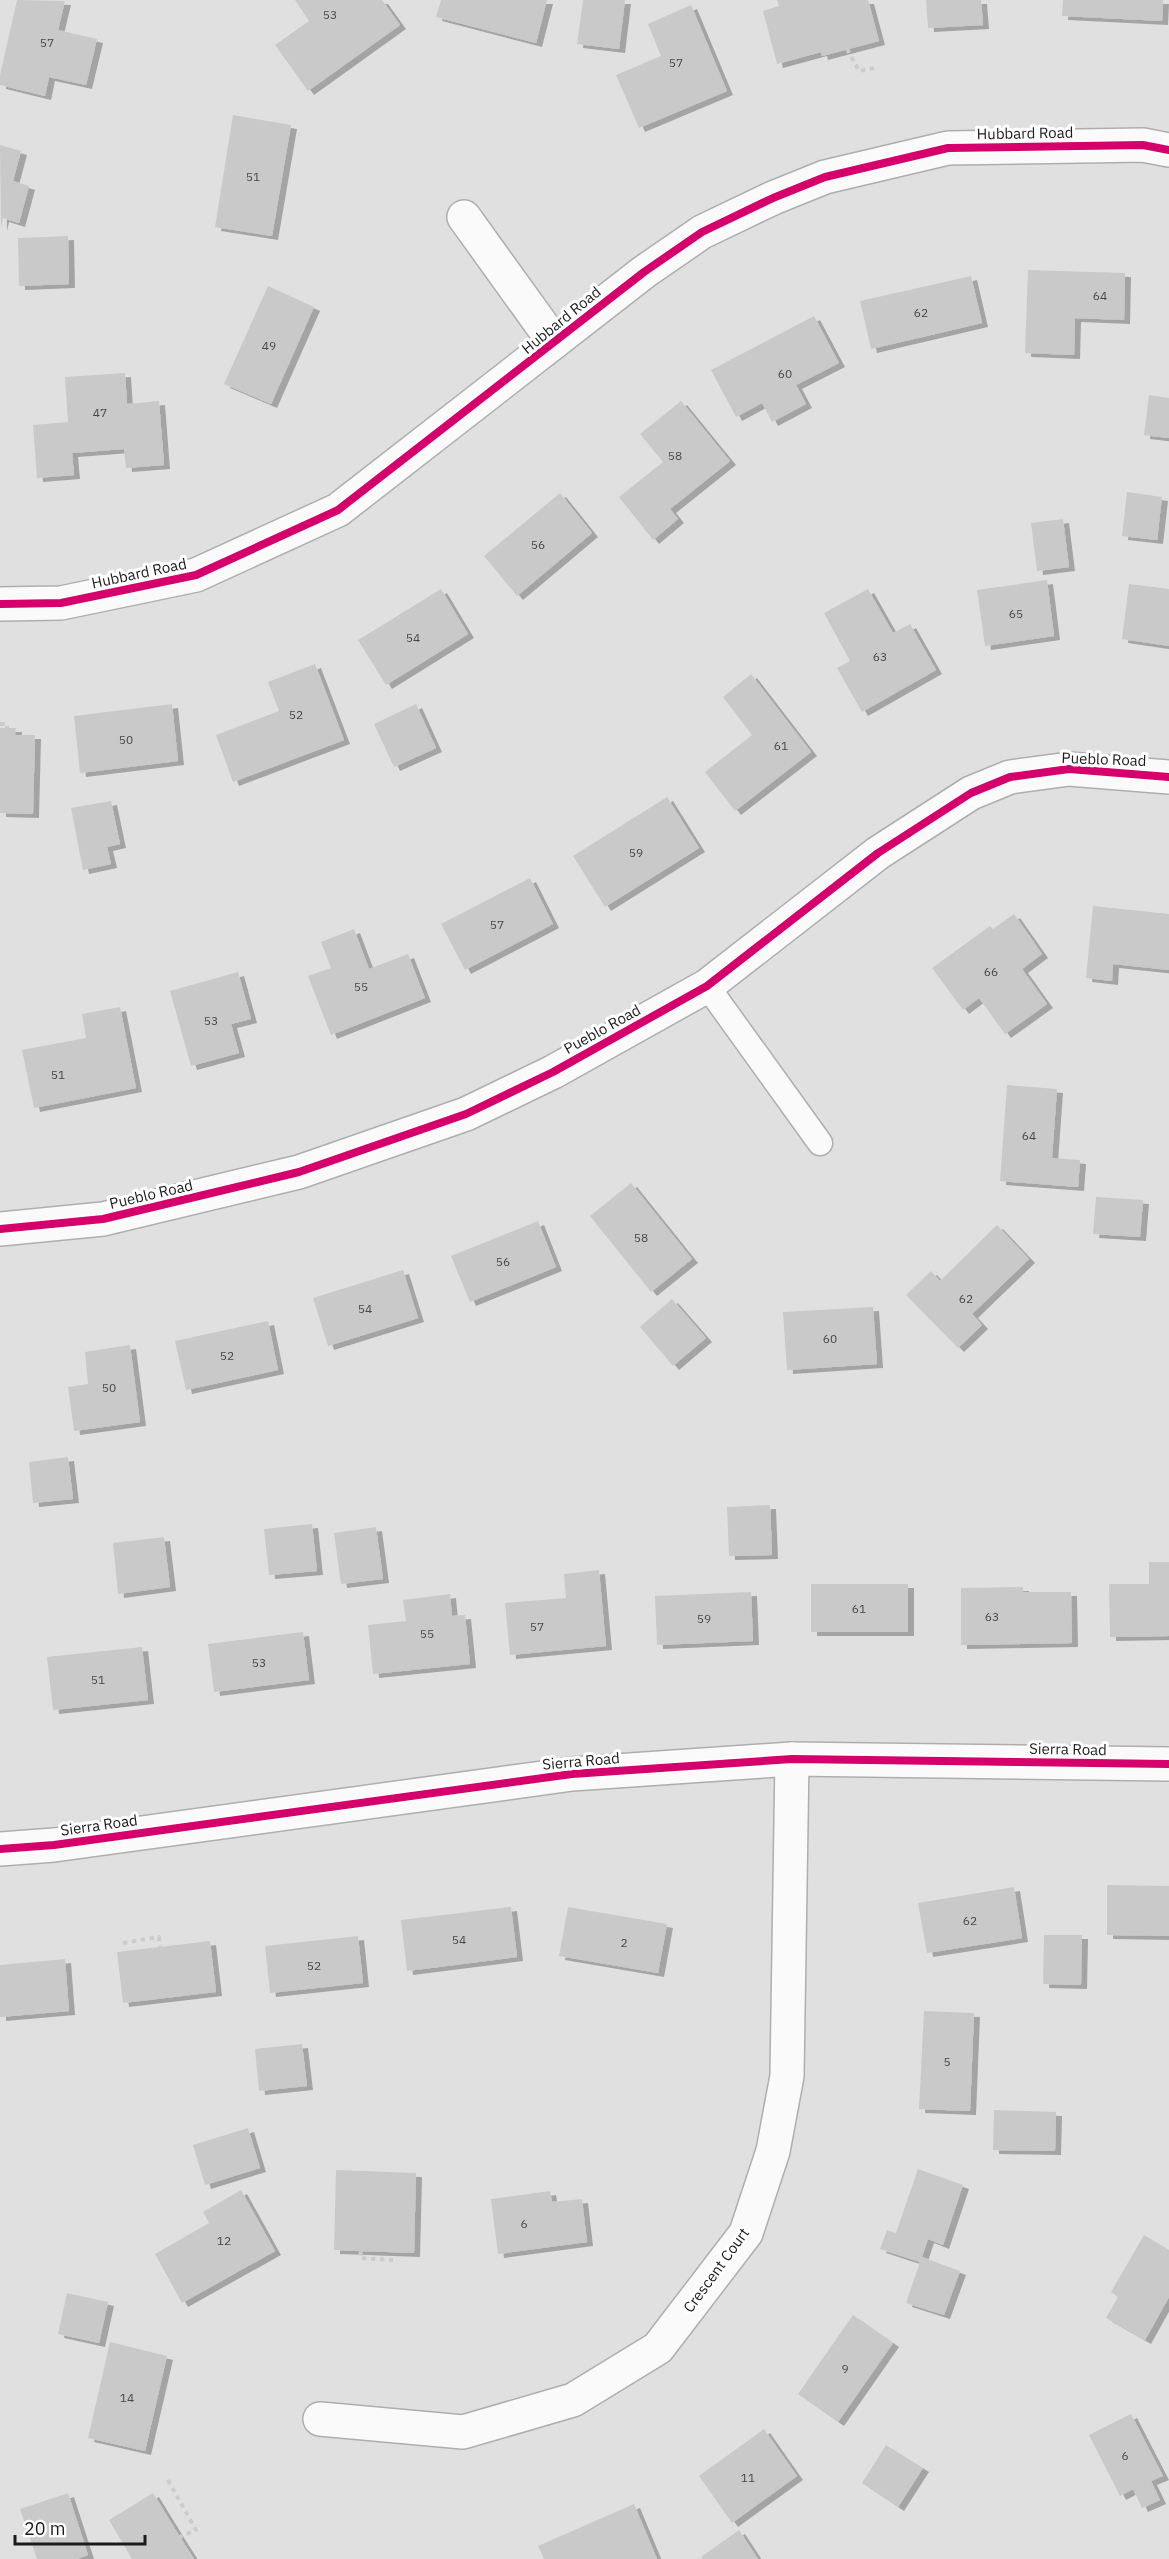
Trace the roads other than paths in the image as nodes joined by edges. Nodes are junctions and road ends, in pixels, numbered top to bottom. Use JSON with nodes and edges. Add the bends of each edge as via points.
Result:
{"nodes":[{"id":1,"x":1169,"y":150,"type":"edge"},
{"id":2,"x":464,"y":217,"type":"dead end"},
{"id":3,"x":554,"y":342,"type":"junction"},
{"id":4,"x":0,"y":604,"type":"edge"},
{"id":5,"x":1169,"y":777,"type":"edge"},
{"id":6,"x":707,"y":986,"type":"junction"},
{"id":7,"x":819,"y":1143,"type":"dead end"},
{"id":8,"x":0,"y":1229,"type":"edge"},
{"id":9,"x":792,"y":1759,"type":"junction"},
{"id":10,"x":1169,"y":1764,"type":"edge"},
{"id":11,"x":0,"y":1849,"type":"edge"},
{"id":12,"x":320,"y":2420,"type":"dead end"}],
"edges":[{"from":1,"to":3,"type":"street","name":"Hubbard Road","via":[[1143,145],[948,148],[825,177],[702,232]]},
{"from":2,"to":3,"type":"street","name":"Hubbard Road"},
{"from":3,"to":4,"type":"street","name":"Hubbard Road","via":[[338,510],[196,575],[61,603]]},
{"from":5,"to":6,"type":"street","name":"Pueblo Road","via":[[1069,769],[1010,777],[971,792],[878,853]]},
{"from":6,"to":7,"type":"lane"},
{"from":6,"to":8,"type":"street","name":"Pueblo Road","via":[[553,1072],[466,1114],[298,1172],[103,1219]]},
{"from":9,"to":10,"type":"street","name":"Sierra Road"},
{"from":9,"to":11,"type":"street","name":"Sierra Road","via":[[572,1774],[54,1845]]},
{"from":9,"to":12,"type":"street","name":"Crescent Court","via":[[786,2076],[773,2151],[746,2233],[658,2348],[573,2400],[463,2432]]}]}
